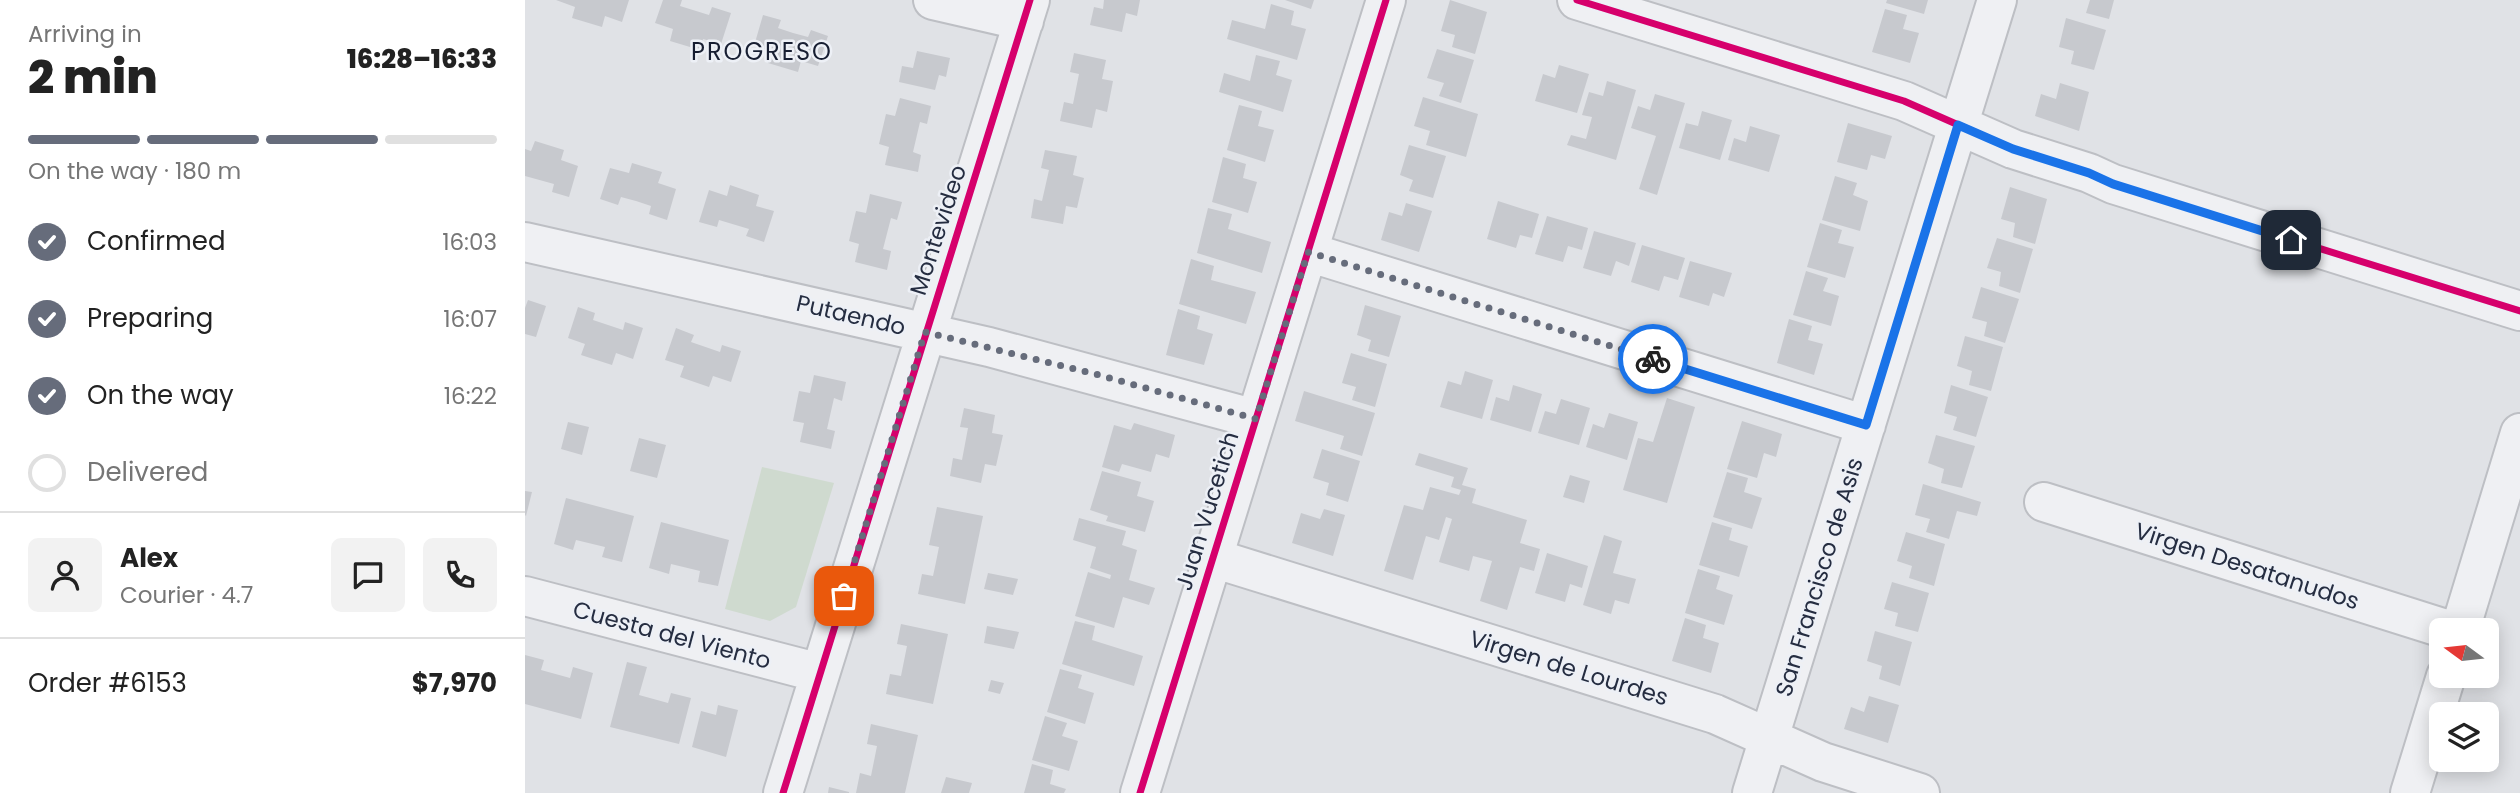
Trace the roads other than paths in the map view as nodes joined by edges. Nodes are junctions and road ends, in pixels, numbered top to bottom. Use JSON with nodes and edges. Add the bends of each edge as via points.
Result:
{"nodes":[{"id":1,"x":933,"y":0,"type":"edge"},
{"id":2,"x":1386,"y":0,"type":"edge"},
{"id":3,"x":1577,"y":0,"type":"edge"},
{"id":4,"x":1997,"y":0,"type":"edge"},
{"id":5,"x":1027,"y":10,"type":"edge"},
{"id":6,"x":1958,"y":125,"type":"junction"},
{"id":7,"x":525,"y":242,"type":"edge"},
{"id":8,"x":1308,"y":252,"type":"junction"},
{"id":9,"x":2520,"y":311,"type":"edge"},
{"id":10,"x":925,"y":332,"type":"junction"},
{"id":11,"x":1256,"y":419,"type":"junction"},
{"id":12,"x":1866,"y":425,"type":"junction"},
{"id":13,"x":2520,"y":433,"type":"edge"},
{"id":14,"x":2044,"y":502,"type":"dead end"},
{"id":15,"x":1213,"y":558,"type":"junction"},
{"id":16,"x":525,"y":596,"type":"edge"},
{"id":17,"x":2464,"y":618,"type":"edge"},
{"id":18,"x":2429,"y":624,"type":"edge"},
{"id":19,"x":820,"y":673,"type":"junction"},
{"id":20,"x":2442,"y":688,"type":"edge"},
{"id":21,"x":1769,"y":737,"type":"junction"},
{"id":22,"x":783,"y":793,"type":"edge"},
{"id":23,"x":1140,"y":793,"type":"edge"},
{"id":24,"x":1752,"y":793,"type":"edge"},
{"id":25,"x":1920,"y":793,"type":"edge"},
{"id":26,"x":2410,"y":793,"type":"edge"}],
"edges":[{"from":1,"to":5,"type":"street"},
{"from":2,"to":8,"type":"street","name":"Juan Vucetich"},
{"from":3,"to":6,"type":"street","via":[[1904,101]]},
{"from":4,"to":6,"type":"street","name":"San Francisco de Asis"},
{"from":5,"to":10,"type":"street","name":"Montevideo"},
{"from":6,"to":9,"type":"street","via":[[2113,184]]},
{"from":6,"to":12,"type":"street","name":"San Francisco de Asis"},
{"from":7,"to":10,"type":"street","name":"Putaendo"},
{"from":8,"to":11,"type":"street","name":"Juan Vucetich"},
{"from":8,"to":12,"type":"street"},
{"from":10,"to":11,"type":"street","name":"Putaendo"},
{"from":10,"to":19,"type":"street","name":"Montevideo"},
{"from":11,"to":15,"type":"street","name":"Juan Vucetich"},
{"from":12,"to":21,"type":"street","name":"San Francisco de Asis"},
{"from":13,"to":17,"type":"street"},
{"from":14,"to":18,"type":"street","name":"Virgen Desatanudos"},
{"from":15,"to":21,"type":"street","name":"Virgen de Lourdes","via":[[1715,714]]},
{"from":15,"to":23,"type":"street","name":"Juan Vucetich"},
{"from":16,"to":19,"type":"street","name":"Cuesta del Viento"},
{"from":19,"to":22,"type":"street","name":"Montevideo"},
{"from":20,"to":26,"type":"street"},
{"from":21,"to":24,"type":"street","name":"San Francisco de Asis"},
{"from":21,"to":25,"type":"street","name":"Virgen de Lourdes","via":[[1823,762]]}]}
